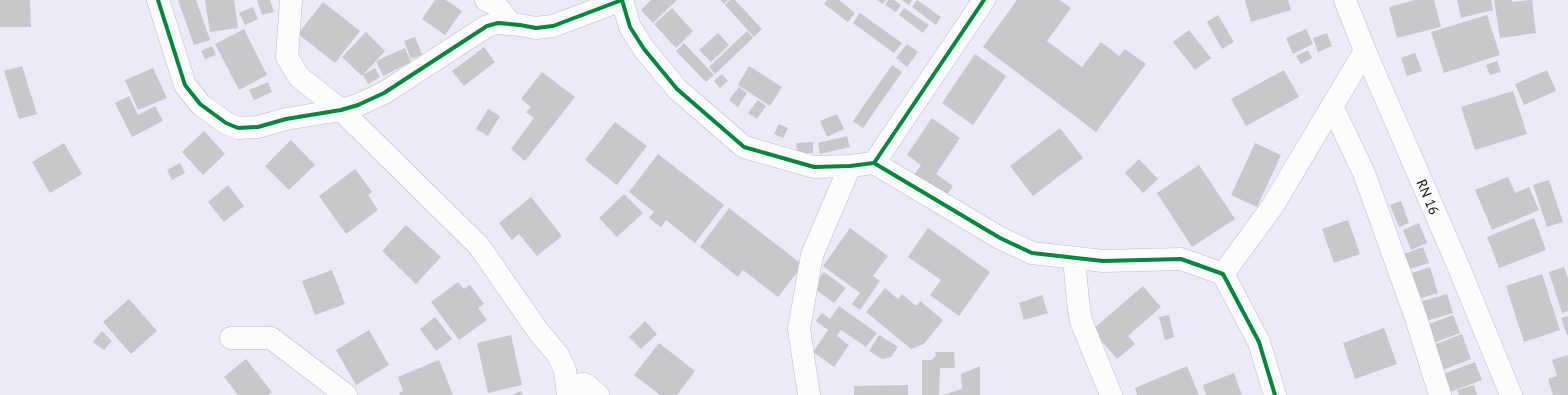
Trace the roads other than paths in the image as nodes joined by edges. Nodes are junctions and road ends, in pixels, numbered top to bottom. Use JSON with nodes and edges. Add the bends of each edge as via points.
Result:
{"nodes":[{"id":1,"x":158,"y":0,"type":"edge"},
{"id":2,"x":291,"y":0,"type":"edge"},
{"id":3,"x":486,"y":0,"type":"edge"},
{"id":4,"x":984,"y":0,"type":"edge"},
{"id":5,"x":1345,"y":0,"type":"edge"},
{"id":6,"x":510,"y":23,"type":"junction"},
{"id":7,"x":1365,"y":51,"type":"junction"},
{"id":8,"x":1332,"y":106,"type":"junction"},
{"id":9,"x":341,"y":110,"type":"junction"},
{"id":10,"x":874,"y":162,"type":"junction"},
{"id":11,"x":850,"y":166,"type":"junction"},
{"id":12,"x":1074,"y":258,"type":"junction"},
{"id":13,"x":1223,"y":274,"type":"junction"},
{"id":14,"x":231,"y":338,"type":"dead end"},
{"id":15,"x":568,"y":391,"type":"edge"},
{"id":16,"x":346,"y":395,"type":"edge"},
{"id":17,"x":598,"y":395,"type":"edge"},
{"id":18,"x":809,"y":395,"type":"edge"},
{"id":19,"x":1111,"y":395,"type":"edge"},
{"id":20,"x":1275,"y":395,"type":"edge"},
{"id":21,"x":1440,"y":395,"type":"edge"},
{"id":22,"x":1511,"y":395,"type":"edge"}],
"edges":[{"from":1,"to":9,"type":"street","via":[[185,86],[200,104],[226,123],[238,128],[258,127],[286,119]]},
{"from":2,"to":9,"type":"street","via":[[287,57],[299,77]]},
{"from":3,"to":6,"type":"street","via":[[496,5]]},
{"from":4,"to":10,"type":"street"},
{"from":5,"to":7,"type":"street","name":"RN 16","number":"RN 16"},
{"from":6,"to":9,"type":"street","via":[[487,26],[384,93]]},
{"from":6,"to":11,"type":"street","via":[[536,28],[553,26],[622,0],[630,27],[677,89],[744,147],[814,167]]},
{"from":7,"to":8,"type":"street"},
{"from":7,"to":22,"type":"street","name":"RN 16","number":"RN 16"},
{"from":8,"to":13,"type":"street","via":[[1272,207]]},
{"from":8,"to":21,"type":"street","via":[[1364,173],[1416,318]]},
{"from":9,"to":15,"type":"street","via":[[479,246],[558,355],[565,370]]},
{"from":10,"to":11,"type":"street"},
{"from":10,"to":12,"type":"street","via":[[1000,238],[1032,252]]},
{"from":11,"to":18,"type":"street","via":[[812,255],[799,329]]},
{"from":12,"to":13,"type":"street","via":[[1103,261],[1181,258]]},
{"from":12,"to":19,"type":"street","via":[[1082,321]]},
{"from":13,"to":20,"type":"street","via":[[1258,342]]},
{"from":14,"to":16,"type":"street","via":[[271,338]]},
{"from":15,"to":17,"type":"street","via":[[585,384]]}]}
